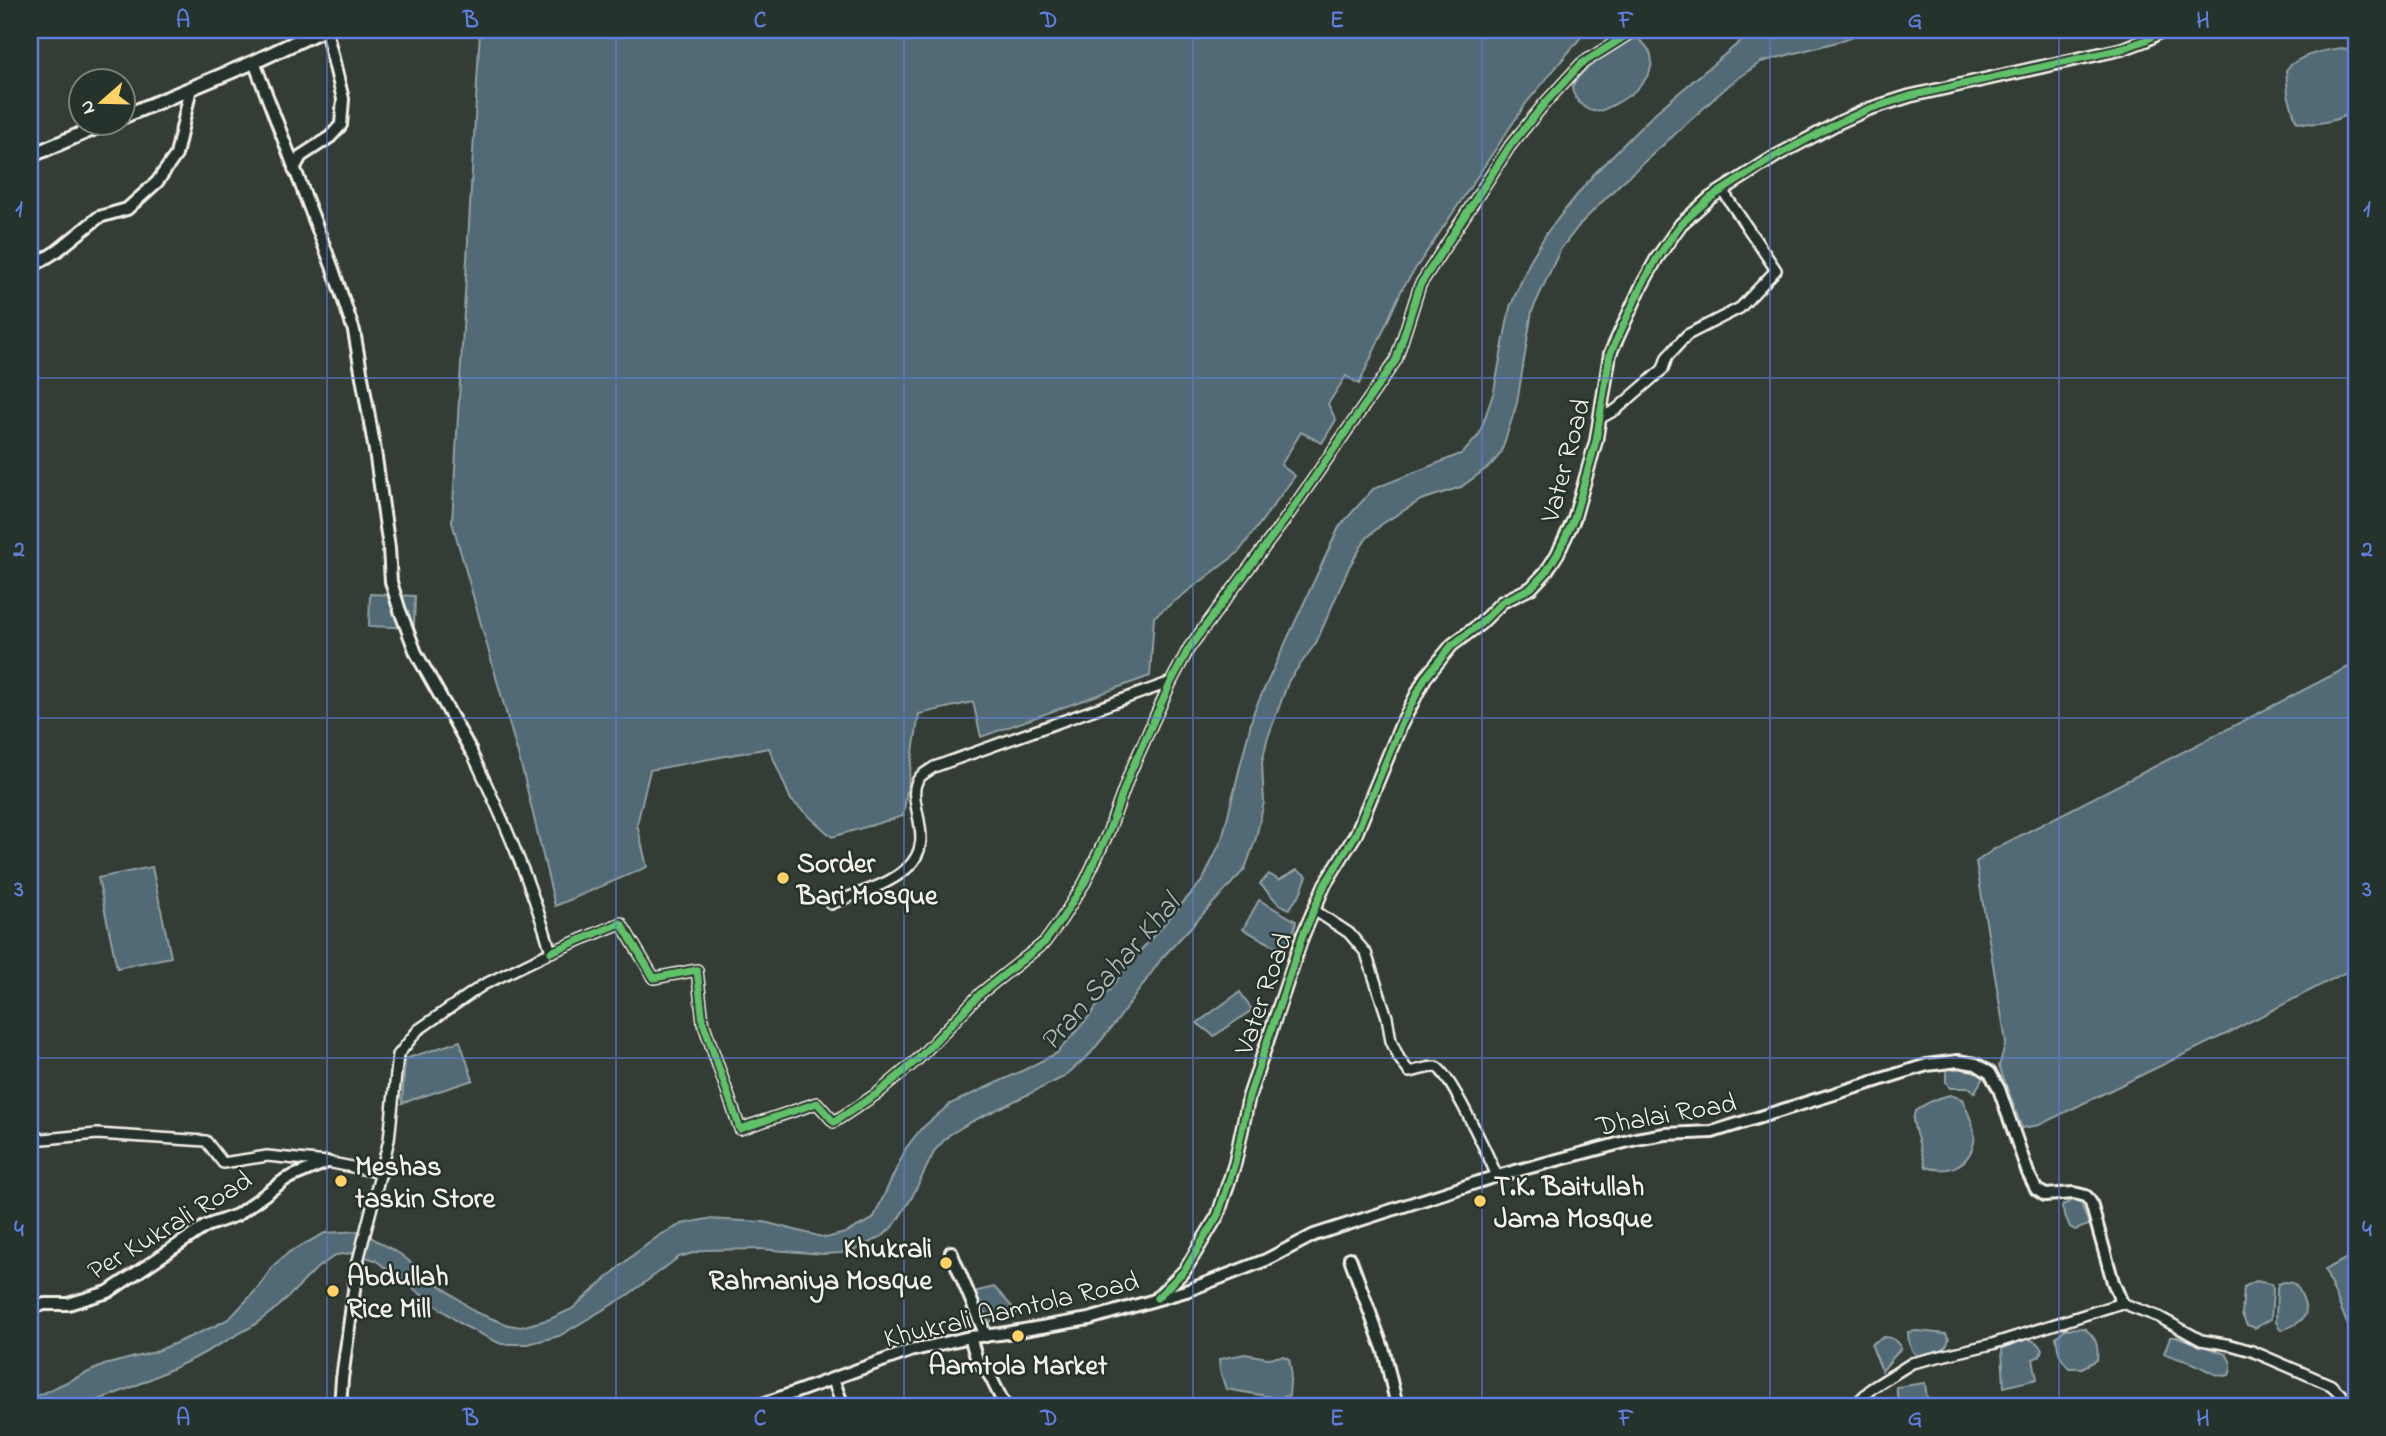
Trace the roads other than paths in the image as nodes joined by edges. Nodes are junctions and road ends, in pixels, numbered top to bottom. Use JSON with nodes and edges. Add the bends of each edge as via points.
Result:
{"nodes":[{"id":1,"x":1635,"y":30,"type":"edge"},
{"id":2,"x":2163,"y":30,"type":"edge"},
{"id":3,"x":325,"y":32,"type":"edge"},
{"id":4,"x":254,"y":62,"type":"junction"},
{"id":5,"x":191,"y":88,"type":"junction"},
{"id":6,"x":136,"y":111,"type":"edge"},
{"id":7,"x":76,"y":136,"type":"edge"},
{"id":8,"x":30,"y":156,"type":"edge"},
{"id":9,"x":294,"y":169,"type":"junction"},
{"id":10,"x":1722,"y":190,"type":"junction"},
{"id":11,"x":30,"y":268,"type":"edge"},
{"id":12,"x":1599,"y":419,"type":"junction"},
{"id":13,"x":1171,"y":682,"type":"junction"},
{"id":14,"x":471,"y":751,"type":"joint"},
{"id":15,"x":831,"y":904,"type":"dead end"},
{"id":16,"x":1314,"y":910,"type":"junction"},
{"id":17,"x":551,"y":952,"type":"junction"},
{"id":18,"x":30,"y":1135,"type":"edge"},
{"id":19,"x":327,"y":1162,"type":"junction"},
{"id":20,"x":382,"y":1173,"type":"junction"},
{"id":21,"x":1497,"y":1176,"type":"junction"},
{"id":22,"x":951,"y":1252,"type":"dead end"},
{"id":23,"x":1350,"y":1258,"type":"dead end"},
{"id":24,"x":358,"y":1261,"type":"joint"},
{"id":25,"x":1157,"y":1298,"type":"junction"},
{"id":26,"x":2122,"y":1303,"type":"junction"},
{"id":27,"x":30,"y":1308,"type":"edge"},
{"id":28,"x":986,"y":1336,"type":"junction"},
{"id":29,"x":971,"y":1337,"type":"junction"},
{"id":30,"x":833,"y":1379,"type":"junction"},
{"id":31,"x":340,"y":1406,"type":"edge"},
{"id":32,"x":757,"y":1406,"type":"edge"},
{"id":33,"x":843,"y":1406,"type":"edge"},
{"id":34,"x":1005,"y":1406,"type":"edge"},
{"id":35,"x":1397,"y":1406,"type":"edge"},
{"id":36,"x":1854,"y":1406,"type":"edge"},
{"id":37,"x":2353,"y":1406,"type":"edge"}],
"edges":[{"from":1,"to":13,"type":"street","via":[[1581,64],[1510,146],[1420,285],[1396,360],[1189,648]]},
{"from":2,"to":10,"type":"street","name":"Vater Road","via":[[2122,48],[1868,109],[1776,156]]},
{"from":3,"to":4,"type":"main road"},
{"from":3,"to":9,"type":"street","via":[[343,99],[341,125],[301,156]]},
{"from":4,"to":5,"type":"main road"},
{"from":4,"to":9,"type":"street"},
{"from":5,"to":6,"type":"main road"},
{"from":5,"to":11,"type":"street","via":[[176,155],[156,182],[127,209],[99,216]]},
{"from":7,"to":8,"type":"main road"},
{"from":9,"to":14,"type":"street","via":[[354,331],[391,582],[416,653]]},
{"from":10,"to":12,"type":"street","name":"Vater Road","via":[[1681,224],[1641,287],[1610,354]]},
{"from":10,"to":12,"type":"street","via":[[1776,270],[1740,308],[1687,335],[1667,356],[1663,369]]},
{"from":12,"to":16,"type":"street","name":"Vater Road","via":[[1574,519],[1558,553],[1531,588],[1502,602],[1452,645],[1425,678],[1356,834],[1336,862]]},
{"from":13,"to":15,"type":"street","via":[[934,767],[916,783],[921,849],[907,868],[884,883]]},
{"from":13,"to":17,"type":"street","via":[[1108,833],[1084,882],[1045,942],[981,993],[917,1060],[834,1122],[817,1103],[740,1129],[703,1022],[697,970],[654,978],[621,923]]},
{"from":14,"to":17,"type":"street","via":[[503,820]]},
{"from":16,"to":21,"type":"street","via":[[1361,946],[1399,1058],[1409,1072],[1441,1070]]},
{"from":16,"to":25,"type":"street","name":"Vater Road","via":[[1287,976],[1249,1096],[1236,1163],[1218,1215],[1185,1270]]},
{"from":17,"to":20,"type":"street","via":[[483,985],[418,1030],[398,1055]]},
{"from":18,"to":19,"type":"street","via":[[44,1139],[97,1134],[206,1141],[223,1163],[267,1156]]},
{"from":19,"to":20,"type":"street"},
{"from":19,"to":27,"type":"street","name":"Per Kukrali Road","via":[[286,1179],[237,1215],[206,1226],[108,1292],[68,1304]]},
{"from":20,"to":24,"type":"street"},
{"from":21,"to":25,"type":"street","name":"Dhalai Road","via":[[1314,1235],[1266,1260]]},
{"from":21,"to":26,"type":"street","name":"Dhalai Road","via":[[1636,1139],[1721,1130],[1927,1065],[1958,1060],[1990,1073],[2036,1189],[2045,1195],[2086,1196],[2091,1203]]},
{"from":22,"to":28,"type":"street"},
{"from":23,"to":35,"type":"street","via":[[1384,1351]]},
{"from":24,"to":31,"type":"street"},
{"from":25,"to":28,"type":"street","name":"Khukrali Aamtola Road","via":[[1089,1320]]},
{"from":26,"to":36,"type":"street","via":[[1992,1344],[1912,1363],[1872,1388]]},
{"from":26,"to":37,"type":"street","via":[[2201,1340],[2252,1351],[2331,1385]]},
{"from":28,"to":29,"type":"street","name":"Khukrali Aamtola Road"},
{"from":29,"to":30,"type":"street","name":"Khukrali Aamtola Road","via":[[910,1351]]},
{"from":29,"to":34,"type":"street","via":[[976,1360]]},
{"from":30,"to":32,"type":"street","name":"Khukrali Aamtola Road"},
{"from":30,"to":33,"type":"street"}]}
